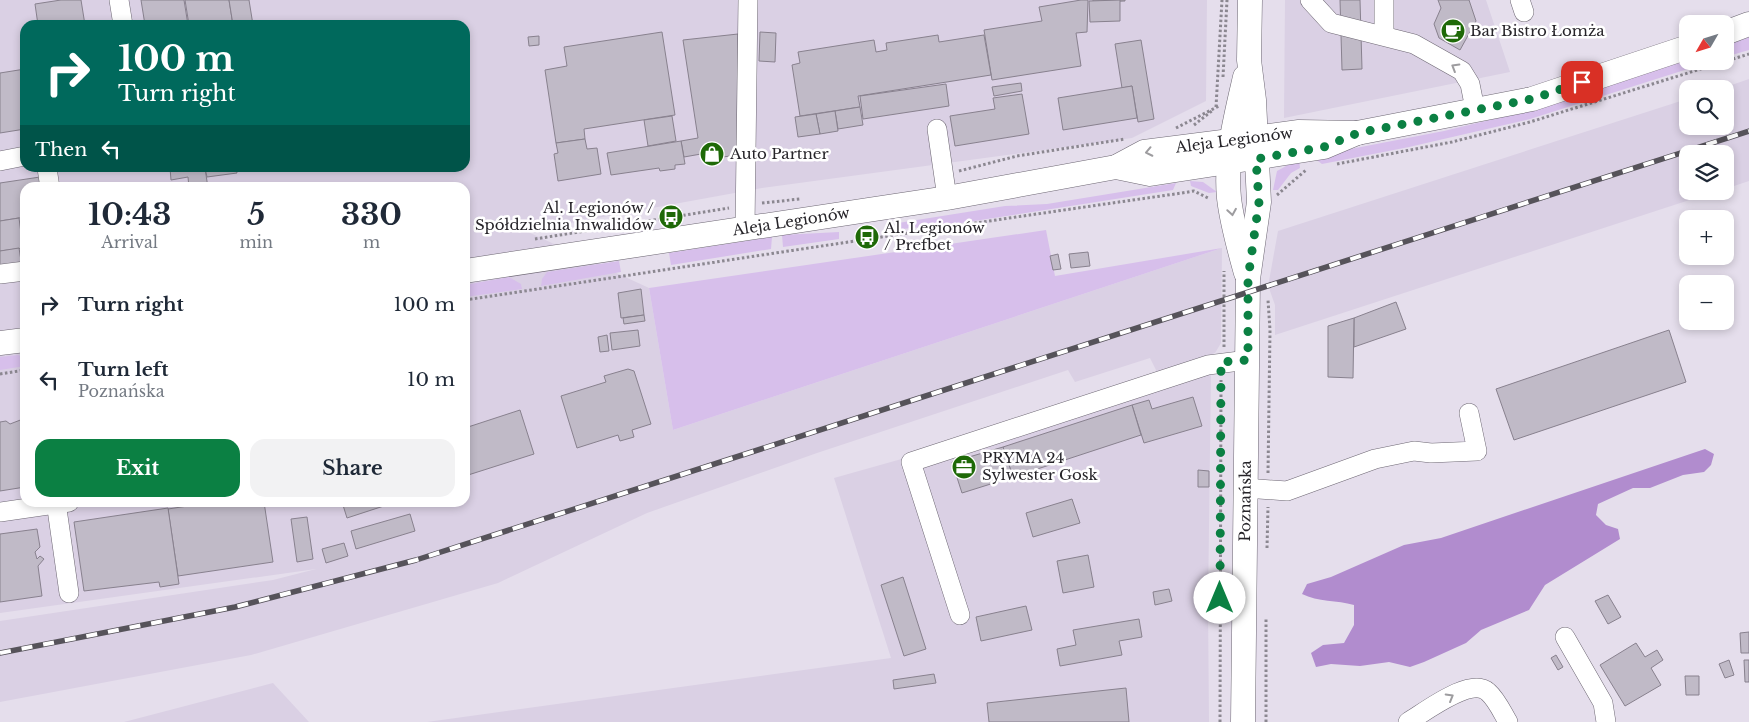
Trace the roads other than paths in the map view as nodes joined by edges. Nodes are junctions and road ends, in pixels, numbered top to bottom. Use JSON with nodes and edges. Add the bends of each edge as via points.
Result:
{"nodes":[{"id":1,"x":119,"y":0,"type":"edge"},
{"id":2,"x":748,"y":0,"type":"edge"},
{"id":3,"x":1250,"y":0,"type":"edge"},
{"id":4,"x":1310,"y":0,"type":"edge"},
{"id":5,"x":1384,"y":0,"type":"edge"},
{"id":6,"x":122,"y":20,"type":"edge"},
{"id":7,"x":1749,"y":24,"type":"edge"},
{"id":8,"x":1734,"y":30,"type":"edge"},
{"id":9,"x":1384,"y":35,"type":"junction"},
{"id":10,"x":1679,"y":50,"type":"edge"},
{"id":11,"x":1249,"y":60,"type":"junction"},
{"id":12,"x":1475,"y":109,"type":"junction"},
{"id":13,"x":937,"y":129,"type":"dead end"},
{"id":14,"x":1256,"y":149,"type":"junction"},
{"id":15,"x":1230,"y":153,"type":"junction"},
{"id":16,"x":20,"y":157,"type":"edge"},
{"id":17,"x":0,"y":161,"type":"edge"},
{"id":18,"x":946,"y":186,"type":"junction"},
{"id":19,"x":745,"y":217,"type":"junction"},
{"id":20,"x":470,"y":271,"type":"edge"},
{"id":21,"x":20,"y":272,"type":"edge"},
{"id":22,"x":0,"y":274,"type":"edge"},
{"id":23,"x":1256,"y":286,"type":"junction"},
{"id":24,"x":20,"y":341,"type":"edge"},
{"id":25,"x":0,"y":343,"type":"edge"},
{"id":26,"x":1248,"y":360,"type":"junction"},
{"id":27,"x":1469,"y":413,"type":"dead end"},
{"id":28,"x":1257,"y":489,"type":"junction"},
{"id":29,"x":33,"y":507,"type":"edge"},
{"id":30,"x":60,"y":507,"type":"edge"},
{"id":31,"x":0,"y":512,"type":"edge"},
{"id":32,"x":69,"y":593,"type":"dead end"},
{"id":33,"x":960,"y":615,"type":"dead end"},
{"id":34,"x":1564,"y":637,"type":"dead end"},
{"id":35,"x":1244,"y":722,"type":"edge"},
{"id":36,"x":1408,"y":722,"type":"edge"},
{"id":37,"x":1508,"y":722,"type":"edge"},
{"id":38,"x":1606,"y":722,"type":"edge"}],
"edges":[{"from":1,"to":6,"type":"lane"},
{"from":2,"to":19,"type":"lane"},
{"from":3,"to":11,"type":"main road"},
{"from":4,"to":9,"type":"lane","via":[[1331,23]]},
{"from":5,"to":9,"type":"lane"},
{"from":7,"to":8,"type":"main road"},
{"from":12,"to":9,"type":"lane","one_way":true,"via":[[1470,84],[1462,70],[1414,44]]},
{"from":10,"to":12,"type":"main road","name":"Aleja Legionów","via":[[1532,99]]},
{"from":11,"to":14,"type":"main road","name":"Poznańska"},
{"from":11,"to":15,"type":"main road","name":"Poznańska"},
{"from":12,"to":14,"type":"main road","name":"Aleja Legionów","via":[[1358,133],[1319,131]]},
{"from":13,"to":18,"type":"lane"},
{"from":14,"to":15,"type":"main road","name":"Aleja Legionów"},
{"from":14,"to":23,"type":"main road","name":"Poznańska","via":[[1270,198],[1257,221]]},
{"from":15,"to":18,"type":"main road","name":"Aleja Legionów","via":[[1186,160],[1144,152],[1116,167]]},
{"from":15,"to":23,"type":"main road","name":"Poznańska","one_way":true,"via":[[1229,198],[1235,231]]},
{"from":16,"to":17,"type":"lane"},
{"from":18,"to":19,"type":"main road","name":"Aleja Legionów"},
{"from":19,"to":20,"type":"main road","name":"Aleja Legionów"},
{"from":21,"to":22,"type":"lane"},
{"from":23,"to":26,"type":"main road","name":"Poznańska"},
{"from":24,"to":25,"type":"main road"},
{"from":26,"to":28,"type":"main road","name":"Poznańska"},
{"from":26,"to":33,"type":"lane","via":[[1221,362],[911,462]]},
{"from":27,"to":28,"type":"lane","via":[[1477,451],[1414,451],[1375,459],[1287,491]]},
{"from":28,"to":35,"type":"main road","name":"Poznańska"},
{"from":29,"to":31,"type":"lane"},
{"from":30,"to":32,"type":"lane"},
{"from":34,"to":38,"type":"lane","via":[[1603,703]]},
{"from":36,"to":37,"type":"lane","one_way":true,"via":[[1467,688],[1479,686],[1491,696]]}]}
